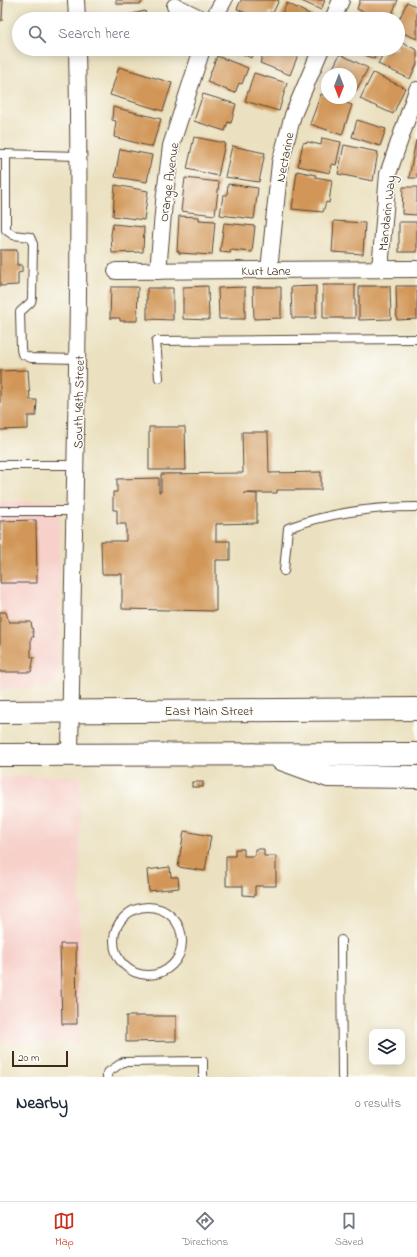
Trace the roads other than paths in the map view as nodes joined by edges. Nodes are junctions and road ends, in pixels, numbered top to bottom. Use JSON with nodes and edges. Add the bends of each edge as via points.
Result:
{"nodes":[{"id":1,"x":76,"y":0,"type":"edge"},
{"id":2,"x":224,"y":0,"type":"edge"},
{"id":3,"x":341,"y":0,"type":"edge"},
{"id":4,"x":175,"y":6,"type":"dead end"},
{"id":5,"x":77,"y":12,"type":"edge"},
{"id":6,"x":187,"y":12,"type":"edge"},
{"id":7,"x":217,"y":12,"type":"edge"},
{"id":8,"x":337,"y":12,"type":"edge"},
{"id":9,"x":77,"y":56,"type":"edge"},
{"id":10,"x":200,"y":56,"type":"edge"},
{"id":11,"x":318,"y":56,"type":"edge"},
{"id":12,"x":417,"y":90,"type":"edge"},
{"id":13,"x":3,"y":154,"type":"edge"},
{"id":14,"x":80,"y":156,"type":"junction"},
{"id":15,"x":380,"y":269,"type":"junction"},
{"id":16,"x":417,"y":269,"type":"edge"},
{"id":17,"x":269,"y":270,"type":"junction"},
{"id":18,"x":116,"y":271,"type":"dead end"},
{"id":19,"x":158,"y":271,"type":"junction"},
{"id":20,"x":417,"y":339,"type":"edge"},
{"id":21,"x":78,"y":359,"type":"junction"},
{"id":22,"x":159,"y":378,"type":"dead end"},
{"id":23,"x":0,"y":465,"type":"edge"},
{"id":24,"x":77,"y":465,"type":"junction"},
{"id":25,"x":417,"y":507,"type":"edge"},
{"id":26,"x":0,"y":511,"type":"edge"},
{"id":27,"x":76,"y":511,"type":"junction"},
{"id":28,"x":284,"y":571,"type":"dead end"},
{"id":29,"x":417,"y":709,"type":"edge"},
{"id":30,"x":71,"y":711,"type":"junction"},
{"id":31,"x":0,"y":712,"type":"edge"},
{"id":32,"x":265,"y":754,"type":"junction"},
{"id":33,"x":417,"y":754,"type":"edge"},
{"id":34,"x":0,"y":755,"type":"edge"},
{"id":35,"x":70,"y":755,"type":"junction"},
{"id":36,"x":417,"y":777,"type":"edge"},
{"id":37,"x":341,"y":940,"type":"dead end"},
{"id":38,"x":160,"y":973,"type":"joint"},
{"id":39,"x":107,"y":1077,"type":"edge"},
{"id":40,"x":203,"y":1077,"type":"edge"},
{"id":41,"x":342,"y":1077,"type":"edge"}],
"edges":[{"from":1,"to":5,"type":"street"},
{"from":2,"to":7,"type":"street"},
{"from":3,"to":8,"type":"street"},
{"from":4,"to":6,"type":"street"},
{"from":9,"to":14,"type":"street","name":"South 48th Street"},
{"from":10,"to":19,"type":"street","name":"Orange Avenue","via":[[171,146]]},
{"from":11,"to":17,"type":"street","name":"Nectarine","via":[[293,115],[280,162]]},
{"from":12,"to":15,"type":"street","name":"Mandarin Way","via":[[388,174]]},
{"from":13,"to":14,"type":"lane"},
{"from":13,"to":21,"type":"lane","via":[[6,230],[12,235],[30,237],[33,244],[32,298],[20,312],[22,354],[31,358]]},
{"from":14,"to":21,"type":"street","name":"South 48th Street"},
{"from":15,"to":16,"type":"street","name":"Kurt Lane"},
{"from":15,"to":17,"type":"street","name":"Kurt Lane"},
{"from":17,"to":19,"type":"street","name":"Kurt Lane"},
{"from":18,"to":19,"type":"street","name":"Kurt Lane"},
{"from":20,"to":22,"type":"lane","via":[[156,341]]},
{"from":21,"to":24,"type":"street","name":"South 48th Street"},
{"from":23,"to":24,"type":"lane"},
{"from":24,"to":27,"type":"street","name":"South 48th Street"},
{"from":25,"to":28,"type":"lane","via":[[378,507],[314,518],[288,528]]},
{"from":26,"to":27,"type":"lane"},
{"from":27,"to":30,"type":"street","name":"South 48th Street"},
{"from":29,"to":30,"type":"main road","name":"East Main Street"},
{"from":30,"to":31,"type":"main road","name":"East Main Street"},
{"from":30,"to":35,"type":"street","name":"South 48th Street"},
{"from":32,"to":33,"type":"main road"},
{"from":32,"to":35,"type":"main road"},
{"from":32,"to":36,"type":"main road","via":[[328,776]]},
{"from":34,"to":35,"type":"main road"},
{"from":37,"to":41,"type":"lane"},
{"from":38,"to":38,"type":"lane","via":[[173,963],[181,950],[180,927],[164,910],[152,906],[140,907],[129,912],[115,930],[115,952],[128,969],[138,974]]},
{"from":39,"to":40,"type":"lane","via":[[107,1073],[123,1062],[203,1061]]}]}
